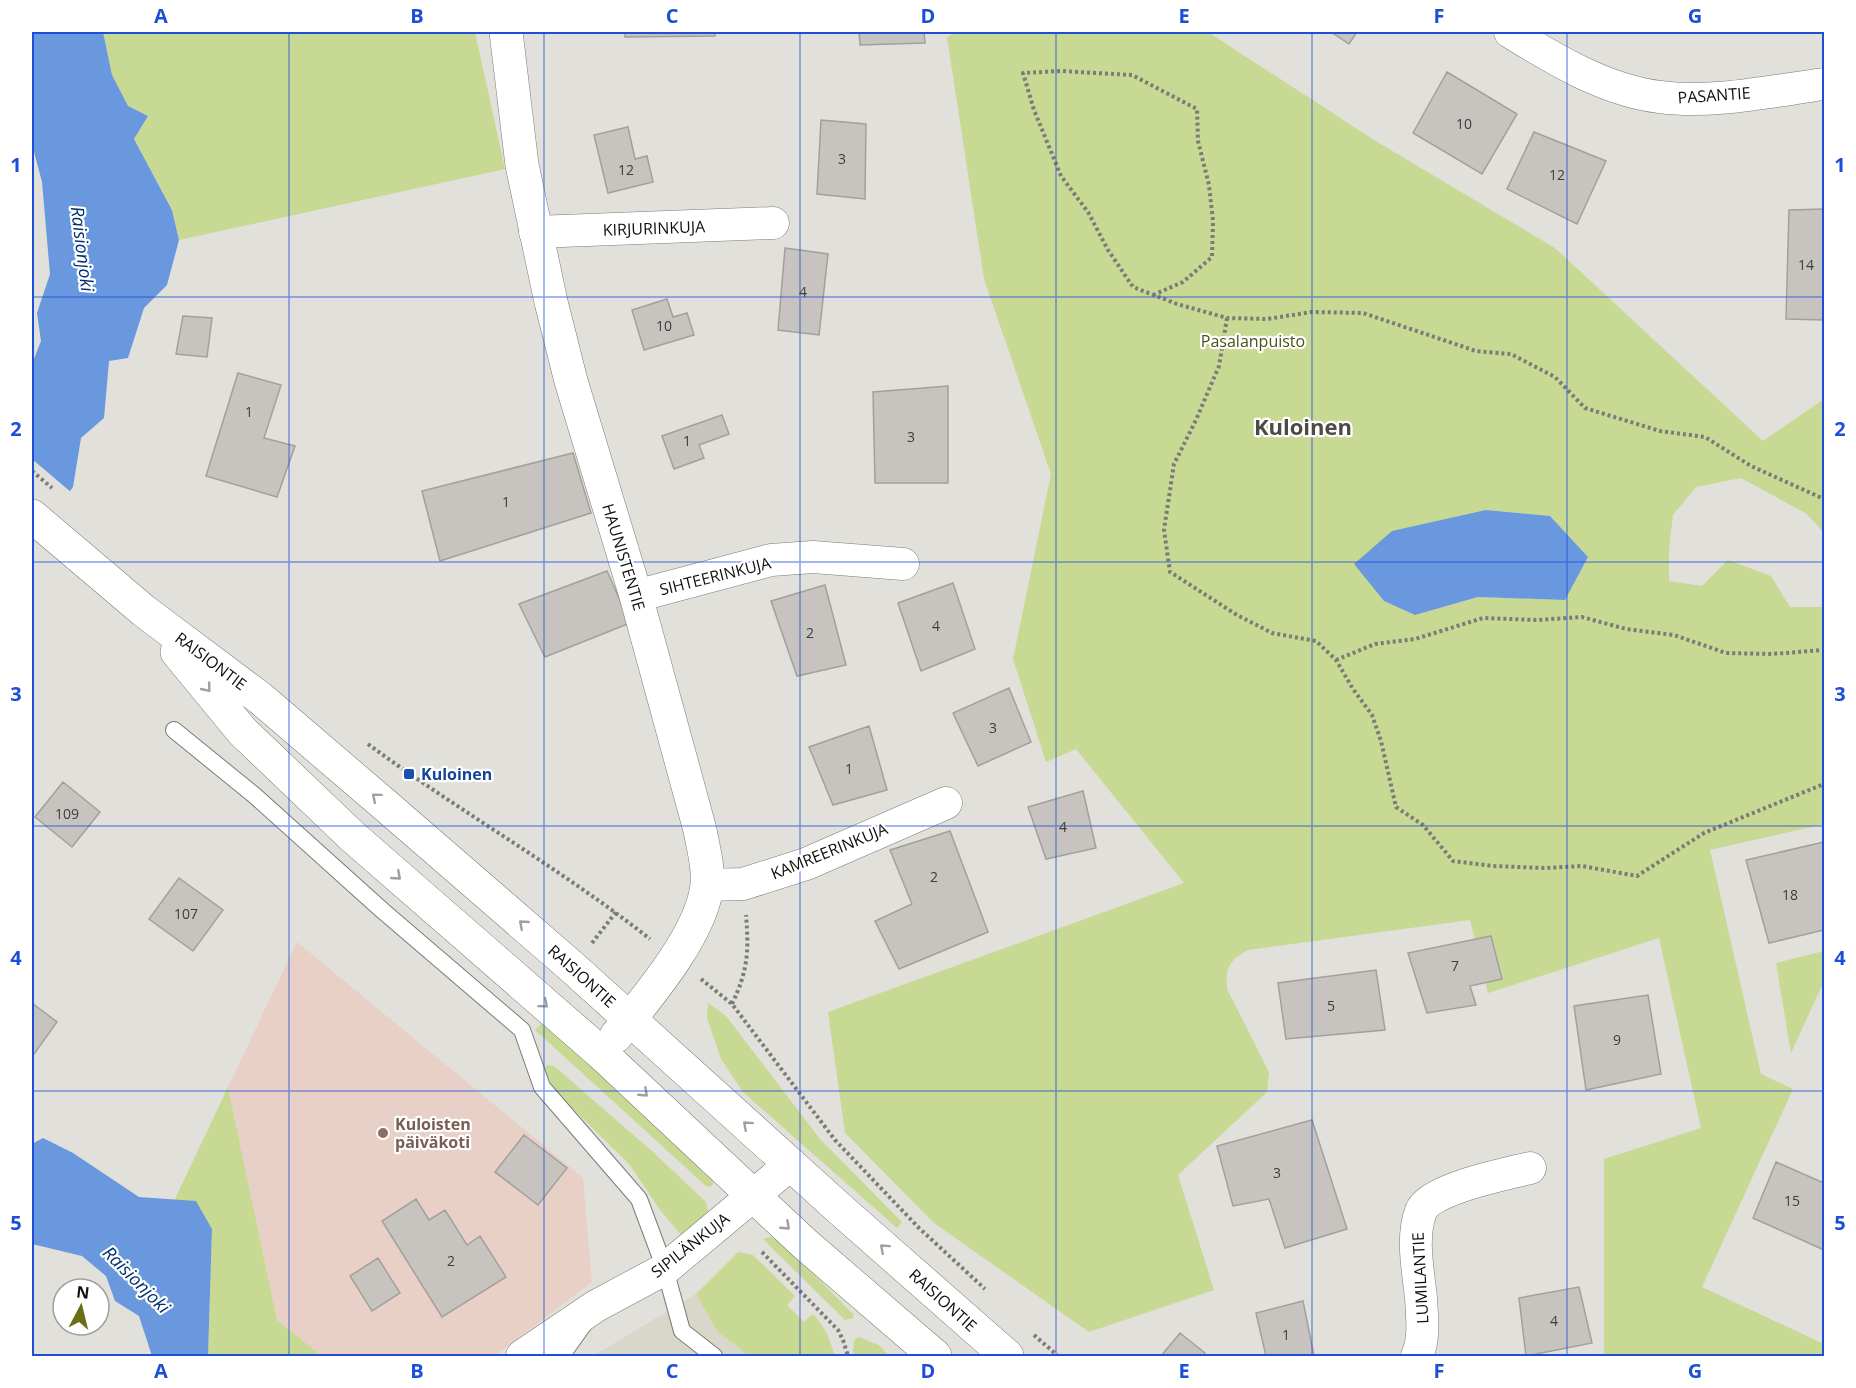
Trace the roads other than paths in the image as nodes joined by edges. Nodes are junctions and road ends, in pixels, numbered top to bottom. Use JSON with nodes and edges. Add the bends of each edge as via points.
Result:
{"nodes":[{"id":1,"x":506,"y":32,"type":"edge"},
{"id":2,"x":1510,"y":32,"type":"edge"},
{"id":3,"x":1824,"y":84,"type":"edge"},
{"id":4,"x":773,"y":223,"type":"dead end"},
{"id":5,"x":535,"y":232,"type":"junction"},
{"id":6,"x":32,"y":516,"type":"edge"},
{"id":7,"x":903,"y":564,"type":"dead end"},
{"id":8,"x":636,"y":596,"type":"junction"},
{"id":9,"x":144,"y":611,"type":"junction"},
{"id":10,"x":174,"y":730,"type":"dead end"},
{"id":11,"x":946,"y":802,"type":"dead end"},
{"id":12,"x":707,"y":885,"type":"junction"},
{"id":13,"x":630,"y":1019,"type":"junction"},
{"id":14,"x":601,"y":1053,"type":"junction"},
{"id":15,"x":791,"y":1164,"type":"junction"},
{"id":16,"x":1530,"y":1168,"type":"dead end"},
{"id":17,"x":753,"y":1194,"type":"junction"},
{"id":18,"x":665,"y":1269,"type":"junction"},
{"id":19,"x":596,"y":1306,"type":"junction"},
{"id":20,"x":522,"y":1356,"type":"edge"},
{"id":21,"x":561,"y":1356,"type":"edge"},
{"id":22,"x":714,"y":1356,"type":"edge"},
{"id":23,"x":935,"y":1356,"type":"edge"},
{"id":24,"x":1007,"y":1356,"type":"edge"},
{"id":25,"x":1417,"y":1356,"type":"edge"}],
"edges":[{"from":1,"to":5,"type":"main road","name":"HAUNISTENTIE","via":[[522,165]]},
{"from":2,"to":3,"type":"street","name":"PASANTIE","via":[[1585,74],[1659,97],[1715,98]]},
{"from":4,"to":5,"type":"street","name":"KIRJURINKUJA"},
{"from":5,"to":8,"type":"main road","name":"HAUNISTENTIE","via":[[571,381]]},
{"from":6,"to":9,"type":"main road","name":"RAISIONTIE"},
{"from":7,"to":8,"type":"street","name":"SIHTEERINKUJA","via":[[813,557],[771,560]]},
{"from":8,"to":12,"type":"main road","name":"HAUNISTENTIE","via":[[700,830]]},
{"from":13,"to":9,"type":"main road","name":"RAISIONTIE","one_way":true,"via":[[260,698]]},
{"from":9,"to":14,"type":"main road","name":"RAISIONTIE","one_way":true,"via":[[242,731],[353,837]]},
{"from":10,"to":18,"type":"lane","via":[[254,795],[522,1030],[542,1087],[639,1199]]},
{"from":11,"to":12,"type":"street","name":"KAMREERINKUJA","via":[[806,864],[743,884]]},
{"from":12,"to":13,"type":"main road","name":"HAUNISTENTIE","via":[[692,929],[675,959]]},
{"from":13,"to":14,"type":"main road","name":"HAUNISTENTIE"},
{"from":15,"to":13,"type":"main road","name":"RAISIONTIE","one_way":true},
{"from":14,"to":17,"type":"main road","name":"RAISIONTIE","one_way":true},
{"from":15,"to":17,"type":"street","name":"SIPILÄNKUJA"},
{"from":24,"to":15,"type":"main road","name":"RAISIONTIE","one_way":true},
{"from":16,"to":25,"type":"street","name":"LUMILANTIE","via":[[1452,1189],[1422,1208],[1417,1247],[1423,1327]]},
{"from":17,"to":18,"type":"street","name":"SIPILÄNKUJA"},
{"from":17,"to":23,"type":"main road","name":"RAISIONTIE","one_way":true},
{"from":18,"to":19,"type":"street","name":"SIPILÄNKUJA"},
{"from":18,"to":22,"type":"lane","via":[[682,1330]]},
{"from":19,"to":20,"type":"street","name":"SIPILÄNKUJA"},
{"from":19,"to":21,"type":"lane"}]}
